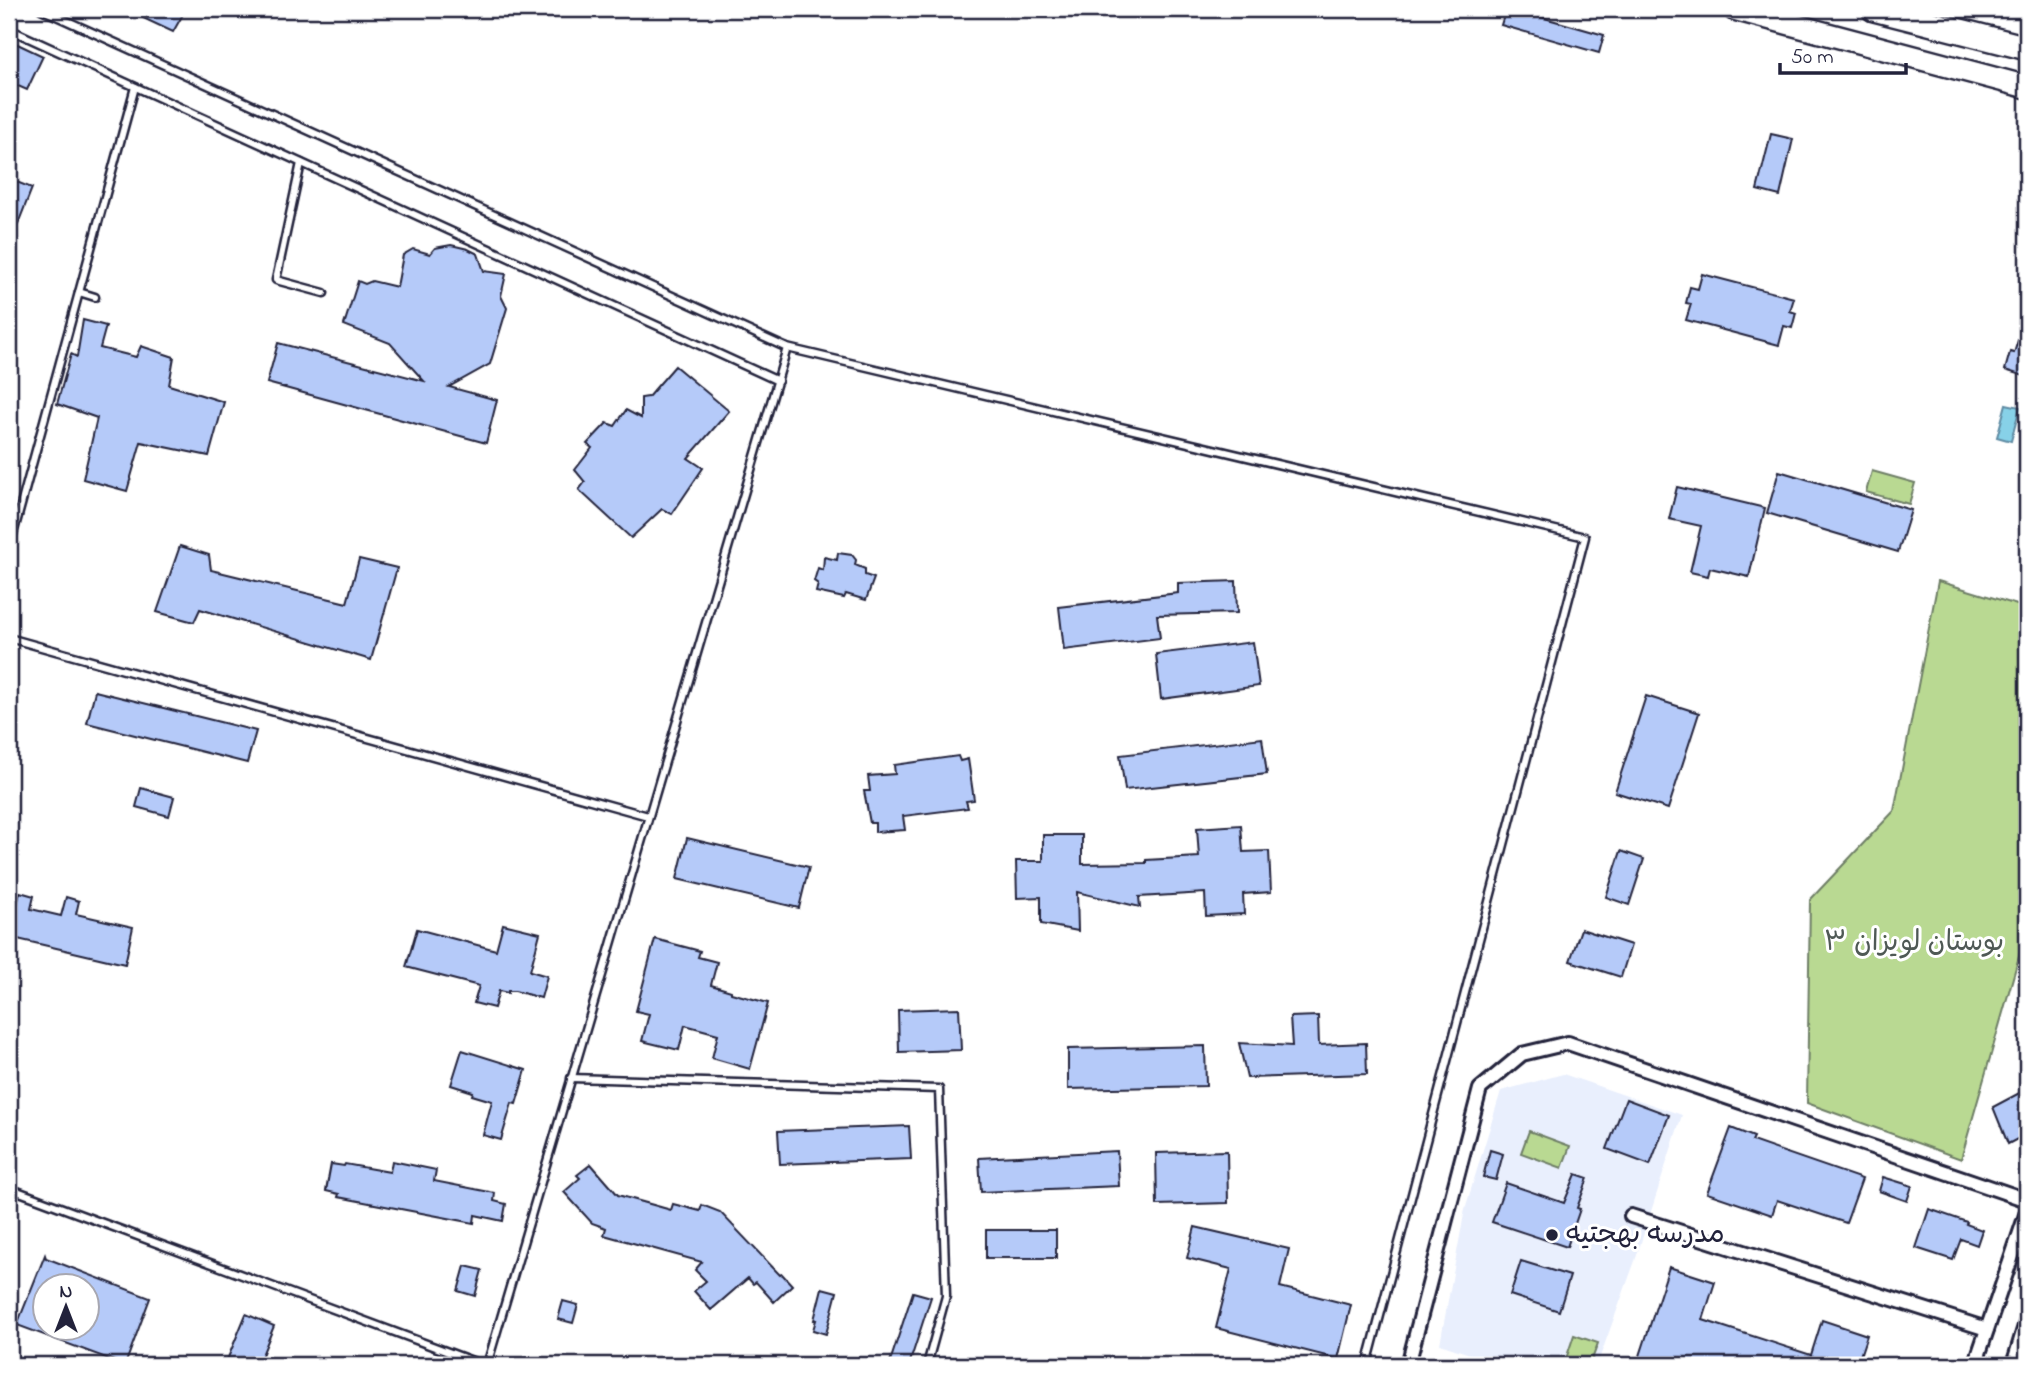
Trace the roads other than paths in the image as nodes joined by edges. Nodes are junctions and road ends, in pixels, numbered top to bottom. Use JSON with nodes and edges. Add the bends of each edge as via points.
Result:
{"nodes":[{"id":1,"x":41,"y":9,"type":"edge"},
{"id":2,"x":1734,"y":9,"type":"edge"},
{"id":3,"x":1874,"y":9,"type":"edge"},
{"id":4,"x":9,"y":29,"type":"edge"},
{"id":5,"x":2027,"y":48,"type":"edge"},
{"id":6,"x":135,"y":87,"type":"junction"},
{"id":7,"x":2027,"y":87,"type":"edge"},
{"id":8,"x":301,"y":163,"type":"junction"},
{"id":9,"x":79,"y":292,"type":"junction"},
{"id":10,"x":324,"y":293,"type":"dead end"},
{"id":11,"x":95,"y":297,"type":"dead end"},
{"id":12,"x":788,"y":348,"type":"junction"},
{"id":13,"x":778,"y":381,"type":"junction"},
{"id":14,"x":9,"y":549,"type":"edge"},
{"id":15,"x":9,"y":638,"type":"edge"},
{"id":16,"x":648,"y":816,"type":"junction"},
{"id":17,"x":571,"y":1079,"type":"junction"},
{"id":18,"x":9,"y":1188,"type":"edge"},
{"id":19,"x":2027,"y":1200,"type":"edge"},
{"id":20,"x":2027,"y":1212,"type":"edge"},
{"id":21,"x":1631,"y":1216,"type":"dead end"},
{"id":22,"x":2027,"y":1319,"type":"edge"},
{"id":23,"x":1987,"y":1329,"type":"junction"},
{"id":24,"x":485,"y":1365,"type":"edge"},
{"id":25,"x":927,"y":1365,"type":"edge"},
{"id":26,"x":1367,"y":1365,"type":"edge"},
{"id":27,"x":1408,"y":1365,"type":"edge"},
{"id":28,"x":1975,"y":1365,"type":"edge"},
{"id":29,"x":2014,"y":1365,"type":"edge"}],
"edges":[{"from":1,"to":12,"type":"lane"},
{"from":2,"to":7,"type":"main road"},
{"from":3,"to":5,"type":"highway"},
{"from":4,"to":6,"type":"lane"},
{"from":6,"to":8,"type":"lane"},
{"from":6,"to":9,"type":"lane"},
{"from":8,"to":10,"type":"lane","via":[[276,280]]},
{"from":8,"to":13,"type":"lane"},
{"from":9,"to":11,"type":"lane"},
{"from":9,"to":14,"type":"lane"},
{"from":12,"to":13,"type":"lane"},
{"from":12,"to":26,"type":"lane","via":[[1585,537]]},
{"from":13,"to":16,"type":"lane"},
{"from":15,"to":16,"type":"lane"},
{"from":16,"to":17,"type":"lane"},
{"from":17,"to":24,"type":"lane"},
{"from":17,"to":25,"type":"lane","via":[[939,1089],[946,1296]]},
{"from":18,"to":24,"type":"lane"},
{"from":19,"to":27,"type":"street","via":[[1568,1043],[1522,1054],[1480,1089]]},
{"from":20,"to":23,"type":"street"},
{"from":21,"to":23,"type":"street"},
{"from":22,"to":29,"type":"street"},
{"from":23,"to":28,"type":"street"}]}
